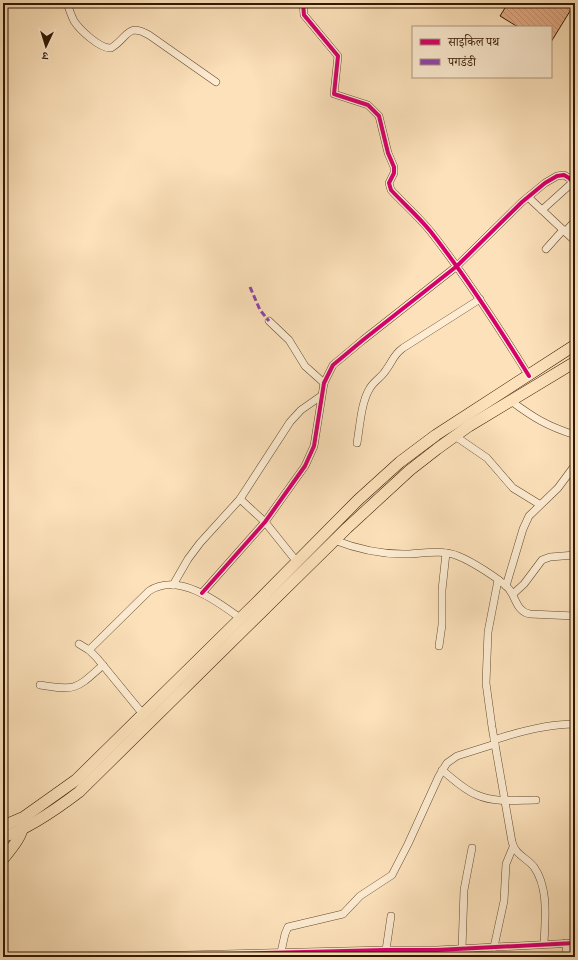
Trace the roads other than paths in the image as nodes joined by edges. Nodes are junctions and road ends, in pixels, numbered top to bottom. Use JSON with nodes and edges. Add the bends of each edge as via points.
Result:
{"nodes":[{"id":1,"x":67,"y":3,"type":"edge"},
{"id":2,"x":303,"y":3,"type":"edge"},
{"id":3,"x":216,"y":82,"type":"dead end"},
{"id":4,"x":574,"y":183,"type":"edge"},
{"id":5,"x":528,"y":197,"type":"junction"},
{"id":6,"x":542,"y":210,"type":"junction"},
{"id":7,"x":575,"y":221,"type":"edge"},
{"id":8,"x":564,"y":231,"type":"junction"},
{"id":9,"x":575,"y":241,"type":"edge"},
{"id":10,"x":546,"y":249,"type":"dead end"},
{"id":11,"x":457,"y":266,"type":"junction"},
{"id":12,"x":480,"y":299,"type":"junction"},
{"id":13,"x":269,"y":321,"type":"dead end"},
{"id":14,"x":575,"y":345,"type":"edge"},
{"id":15,"x":575,"y":362,"type":"edge"},
{"id":16,"x":529,"y":376,"type":"junction"},
{"id":17,"x":324,"y":383,"type":"junction"},
{"id":18,"x":321,"y":396,"type":"junction"},
{"id":19,"x":511,"y":400,"type":"junction"},
{"id":20,"x":575,"y":435,"type":"edge"},
{"id":21,"x":455,"y":436,"type":"junction"},
{"id":22,"x":357,"y":443,"type":"dead end"},
{"id":23,"x":575,"y":465,"type":"edge"},
{"id":24,"x":240,"y":499,"type":"junction"},
{"id":25,"x":539,"y":504,"type":"junction"},
{"id":26,"x":265,"y":522,"type":"junction"},
{"id":27,"x":334,"y":540,"type":"junction"},
{"id":28,"x":446,"y":553,"type":"junction"},
{"id":29,"x":575,"y":555,"type":"edge"},
{"id":30,"x":297,"y":562,"type":"junction"},
{"id":31,"x":498,"y":580,"type":"junction"},
{"id":32,"x":173,"y":585,"type":"junction"},
{"id":33,"x":506,"y":586,"type":"junction"},
{"id":34,"x":202,"y":592,"type":"junction"},
{"id":35,"x":513,"y":594,"type":"junction"},
{"id":36,"x":575,"y":616,"type":"edge"},
{"id":37,"x":240,"y":618,"type":"junction"},
{"id":38,"x":79,"y":644,"type":"dead end"},
{"id":39,"x":439,"y":646,"type":"dead end"},
{"id":40,"x":89,"y":650,"type":"junction"},
{"id":41,"x":103,"y":665,"type":"junction"},
{"id":42,"x":40,"y":685,"type":"dead end"},
{"id":43,"x":142,"y":713,"type":"junction"},
{"id":44,"x":575,"y":724,"type":"edge"},
{"id":45,"x":494,"y":742,"type":"junction"},
{"id":46,"x":442,"y":770,"type":"junction"},
{"id":47,"x":504,"y":799,"type":"junction"},
{"id":48,"x":536,"y":800,"type":"dead end"},
{"id":49,"x":24,"y":822,"type":"junction"},
{"id":50,"x":3,"y":826,"type":"edge"},
{"id":51,"x":3,"y":837,"type":"edge"},
{"id":52,"x":513,"y":847,"type":"junction"},
{"id":53,"x":472,"y":848,"type":"dead end"},
{"id":54,"x":3,"y":858,"type":"edge"},
{"id":55,"x":391,"y":916,"type":"dead end"},
{"id":56,"x":566,"y":943,"type":"junction"},
{"id":57,"x":575,"y":943,"type":"edge"},
{"id":58,"x":544,"y":944,"type":"junction"},
{"id":59,"x":494,"y":947,"type":"junction"},
{"id":60,"x":454,"y":949,"type":"junction"},
{"id":61,"x":462,"y":949,"type":"junction"},
{"id":62,"x":386,"y":950,"type":"junction"},
{"id":63,"x":281,"y":952,"type":"junction"},
{"id":64,"x":256,"y":955,"type":"edge"},
{"id":65,"x":103,"y":957,"type":"edge"},
{"id":66,"x":452,"y":957,"type":"edge"},
{"id":67,"x":567,"y":957,"type":"edge"}],
"edges":[{"from":1,"to":3,"type":"street","via":[[77,25],[100,46],[111,48],[132,30],[138,29]]},
{"from":2,"to":11,"type":"street","via":[[304,15],[338,56],[334,94],[368,105],[376,112],[394,167],[389,184],[391,190],[430,231]]},
{"from":4,"to":5,"type":"street","via":[[567,176],[558,176],[545,182]]},
{"from":4,"to":6,"type":"street"},
{"from":5,"to":6,"type":"street"},
{"from":5,"to":11,"type":"street"},
{"from":6,"to":8,"type":"street"},
{"from":7,"to":8,"type":"street"},
{"from":8,"to":9,"type":"street"},
{"from":8,"to":10,"type":"street"},
{"from":11,"to":12,"type":"street"},
{"from":11,"to":17,"type":"street","via":[[333,365]]},
{"from":12,"to":16,"type":"street"},
{"from":12,"to":22,"type":"street","via":[[394,356],[386,371],[369,390]]},
{"from":13,"to":17,"type":"street","via":[[289,340],[304,366]]},
{"from":14,"to":16,"type":"main road"},
{"from":15,"to":19,"type":"main road"},
{"from":16,"to":30,"type":"main road","via":[[436,435],[400,462]]},
{"from":17,"to":18,"type":"street"},
{"from":18,"to":24,"type":"street","via":[[301,410],[290,422]]},
{"from":18,"to":26,"type":"street","via":[[316,435],[310,456]]},
{"from":19,"to":20,"type":"street","via":[[544,424]]},
{"from":19,"to":21,"type":"main road"},
{"from":21,"to":25,"type":"street","via":[[487,458],[513,488]]},
{"from":21,"to":27,"type":"main road","via":[[410,470]]},
{"from":23,"to":25,"type":"street","via":[[561,484]]},
{"from":24,"to":26,"type":"street"},
{"from":24,"to":32,"type":"street","via":[[200,543]]},
{"from":25,"to":33,"type":"street","via":[[526,521]]},
{"from":26,"to":30,"type":"street"},
{"from":26,"to":34,"type":"street"},
{"from":27,"to":28,"type":"street","via":[[361,550],[382,553]]},
{"from":27,"to":49,"type":"main road","via":[[79,792],[62,805]]},
{"from":28,"to":31,"type":"street","via":[[465,559]]},
{"from":28,"to":39,"type":"street"},
{"from":29,"to":35,"type":"street","via":[[542,560]]},
{"from":30,"to":37,"type":"main road"},
{"from":31,"to":33,"type":"street"},
{"from":31,"to":45,"type":"street","via":[[488,632],[486,669]]},
{"from":32,"to":34,"type":"street"},
{"from":32,"to":40,"type":"street","via":[[161,585],[149,591]]},
{"from":33,"to":35,"type":"street"},
{"from":34,"to":37,"type":"street"},
{"from":35,"to":36,"type":"street","via":[[520,609],[526,613]]},
{"from":37,"to":43,"type":"main road"},
{"from":38,"to":40,"type":"street"},
{"from":40,"to":41,"type":"street"},
{"from":41,"to":42,"type":"street","via":[[73,688]]},
{"from":41,"to":43,"type":"street"},
{"from":43,"to":49,"type":"main road","via":[[76,780]]},
{"from":44,"to":45,"type":"street","via":[[534,728]]},
{"from":45,"to":46,"type":"street","via":[[457,756]]},
{"from":45,"to":47,"type":"street"},
{"from":46,"to":47,"type":"street","via":[[465,789],[477,795]]},
{"from":46,"to":63,"type":"street","via":[[392,875],[360,896],[343,914],[288,927]]},
{"from":47,"to":48,"type":"street"},
{"from":47,"to":52,"type":"street"},
{"from":49,"to":50,"type":"main road"},
{"from":49,"to":51,"type":"main road"},
{"from":49,"to":54,"type":"main road","via":[[16,842]]},
{"from":52,"to":58,"type":"street","via":[[532,865],[539,876],[544,906]]},
{"from":52,"to":59,"type":"street","via":[[506,864],[504,901]]},
{"from":53,"to":61,"type":"street","via":[[464,890]]},
{"from":55,"to":62,"type":"street"},
{"from":56,"to":57,"type":"street"},
{"from":56,"to":58,"type":"street"},
{"from":56,"to":67,"type":"street"},
{"from":58,"to":59,"type":"street"},
{"from":59,"to":61,"type":"street"},
{"from":60,"to":61,"type":"street"},
{"from":60,"to":62,"type":"street"},
{"from":60,"to":66,"type":"street"},
{"from":62,"to":63,"type":"street"},
{"from":63,"to":64,"type":"street"},
{"from":64,"to":65,"type":"street"}]}
